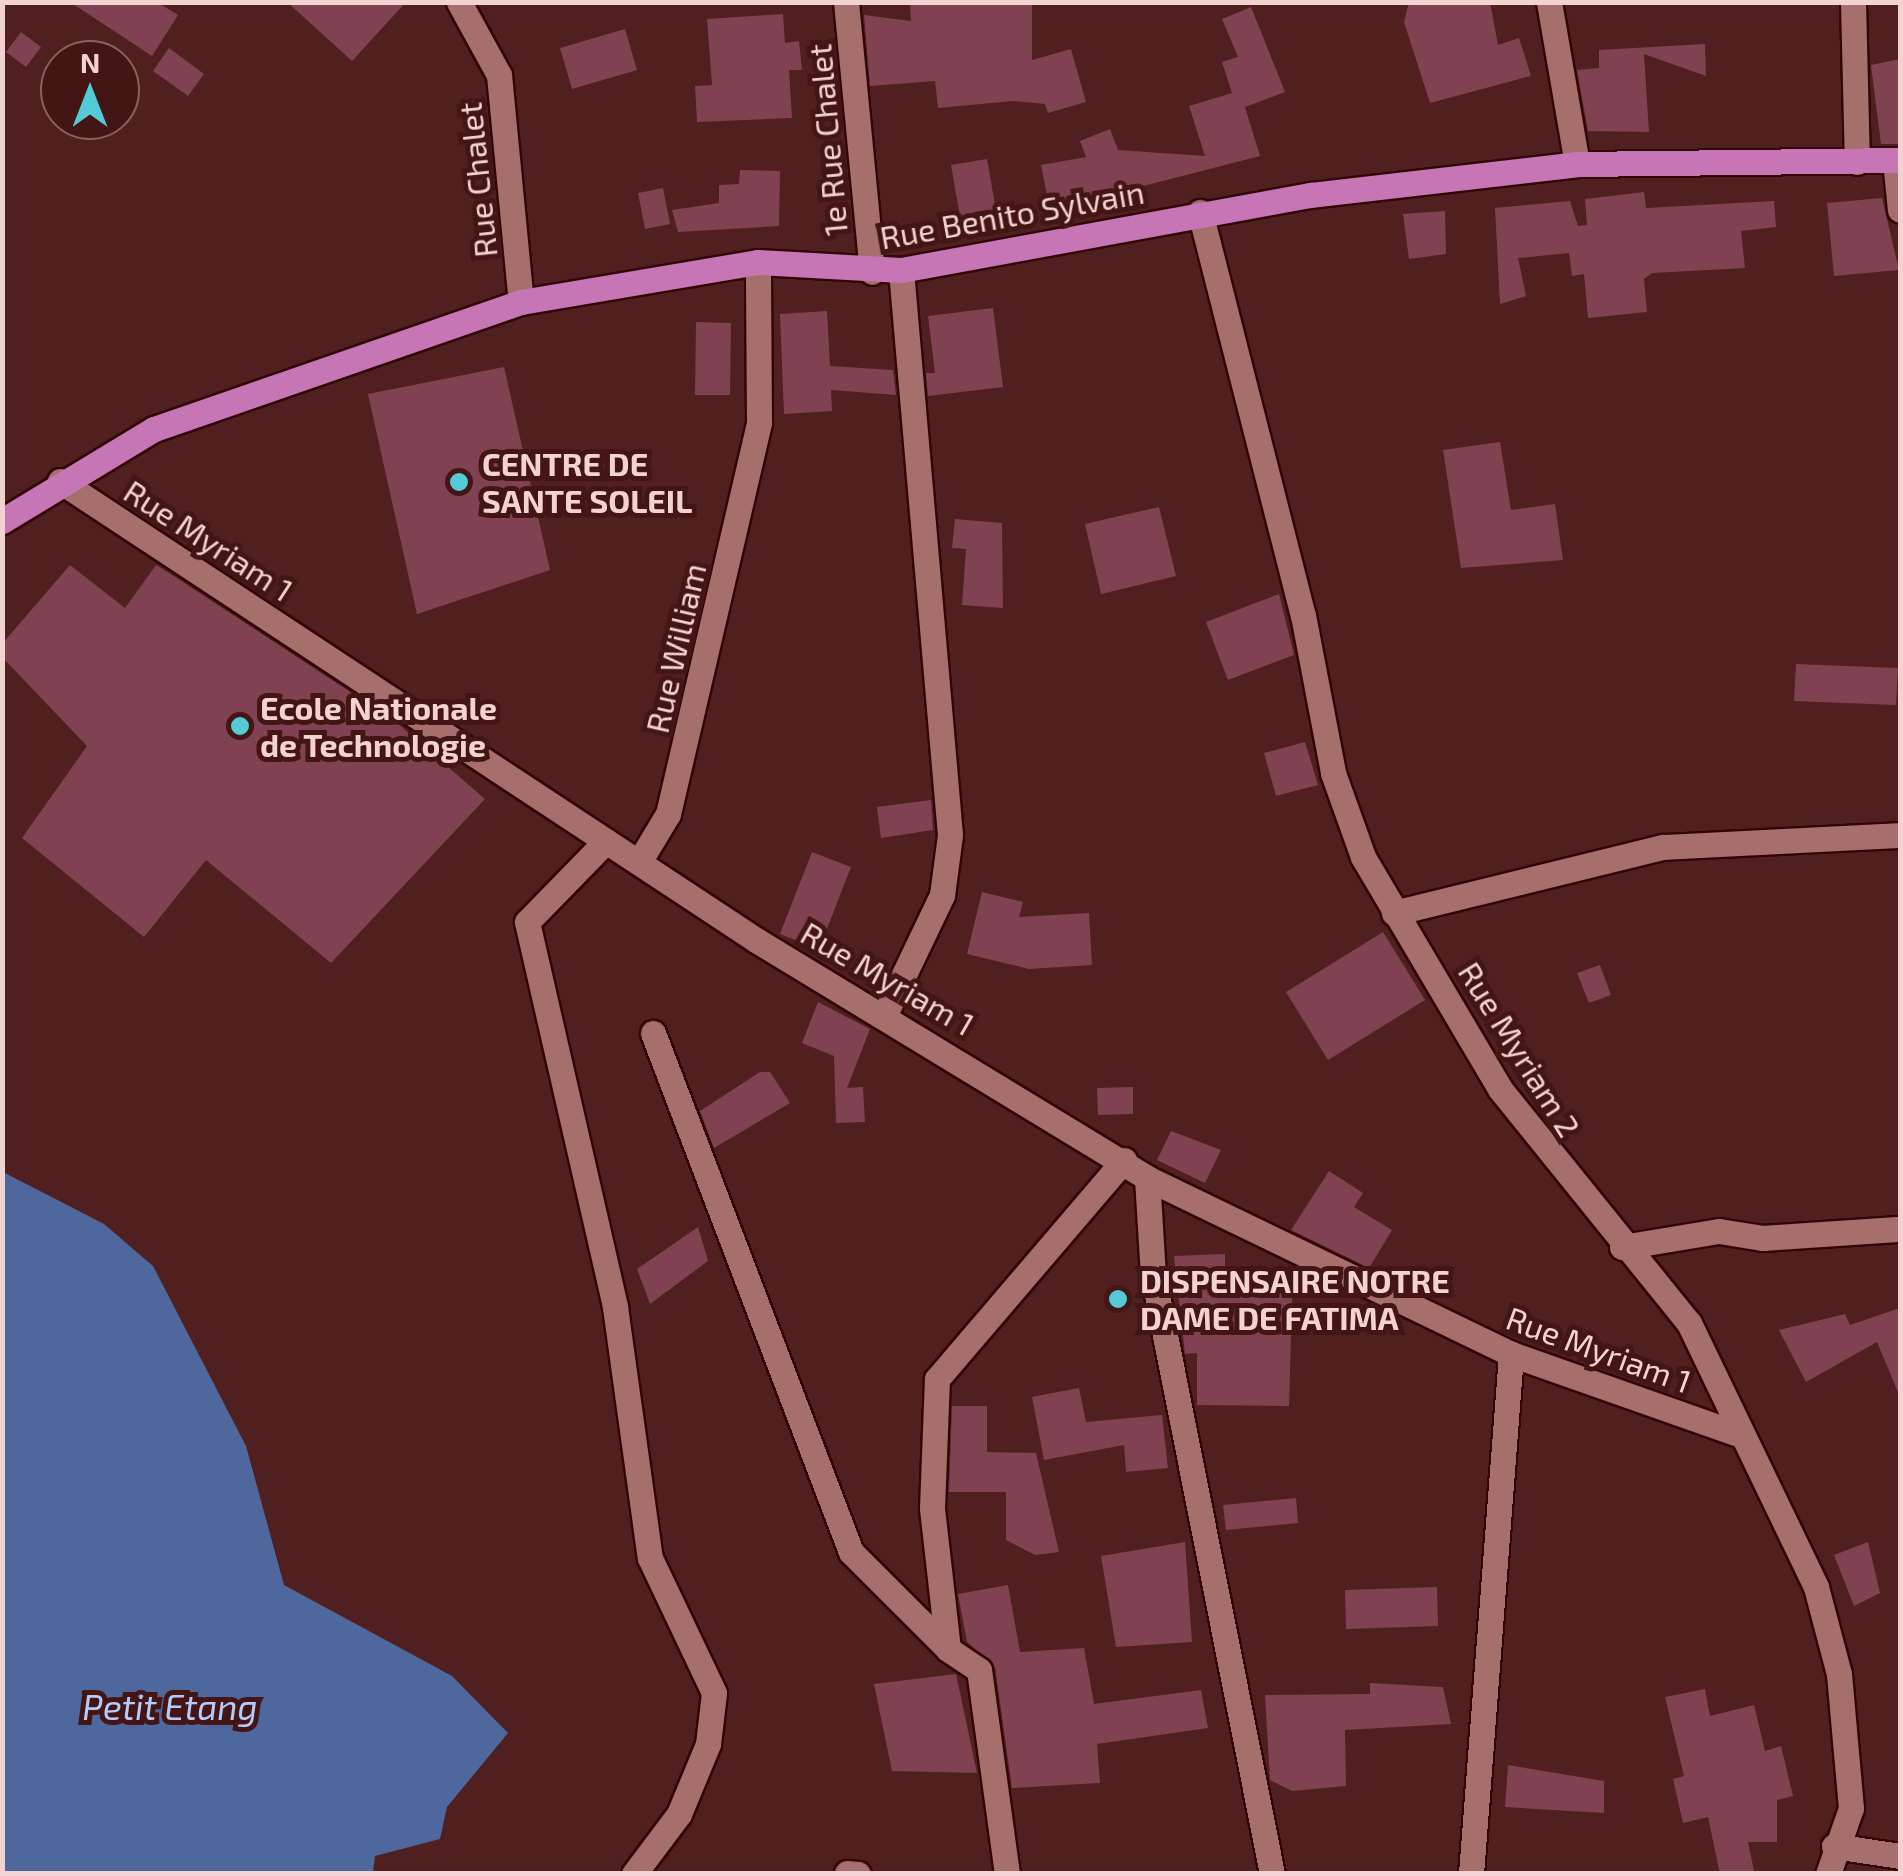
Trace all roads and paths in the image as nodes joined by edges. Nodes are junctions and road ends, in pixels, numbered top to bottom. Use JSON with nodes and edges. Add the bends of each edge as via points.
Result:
{"nodes":[{"id":1,"x":459,"y":2,"type":"edge"},
{"id":2,"x":846,"y":2,"type":"edge"},
{"id":3,"x":1549,"y":2,"type":"edge"},
{"id":4,"x":1853,"y":2,"type":"edge"},
{"id":5,"x":1898,"y":160,"type":"edge"},
{"id":6,"x":1856,"y":162,"type":"junction"},
{"id":7,"x":1577,"y":164,"type":"junction"},
{"id":8,"x":1900,"y":210,"type":"edge"},
{"id":9,"x":1200,"y":212,"type":"junction"},
{"id":10,"x":758,"y":262,"type":"junction"},
{"id":11,"x":900,"y":270,"type":"junction"},
{"id":12,"x":872,"y":272,"type":"junction"},
{"id":13,"x":521,"y":302,"type":"junction"},
{"id":14,"x":60,"y":481,"type":"junction"},
{"id":15,"x":2,"y":521,"type":"edge"},
{"id":16,"x":1900,"y":836,"type":"edge"},
{"id":17,"x":606,"y":841,"type":"junction"},
{"id":18,"x":639,"y":862,"type":"junction"},
{"id":19,"x":1394,"y":914,"type":"junction"},
{"id":20,"x":886,"y":1012,"type":"junction"},
{"id":21,"x":653,"y":1033,"type":"dead end"},
{"id":22,"x":1124,"y":1160,"type":"junction"},
{"id":23,"x":1147,"y":1178,"type":"junction"},
{"id":24,"x":1900,"y":1229,"type":"edge"},
{"id":25,"x":1622,"y":1247,"type":"junction"},
{"id":26,"x":1511,"y":1354,"type":"junction"},
{"id":27,"x":1735,"y":1433,"type":"junction"},
{"id":28,"x":948,"y":1649,"type":"junction"},
{"id":29,"x":1834,"y":1846,"type":"junction"},
{"id":30,"x":1900,"y":1856,"type":"edge"},
{"id":31,"x":848,"y":1873,"type":"edge"},
{"id":32,"x":634,"y":1874,"type":"edge"},
{"id":33,"x":858,"y":1874,"type":"edge"},
{"id":34,"x":1007,"y":1874,"type":"edge"},
{"id":35,"x":1272,"y":1874,"type":"edge"},
{"id":36,"x":1471,"y":1874,"type":"edge"},
{"id":37,"x":1828,"y":1874,"type":"edge"}],
"edges":[{"from":1,"to":13,"type":"street","name":"Rue Chalet","via":[[499,75]]},
{"from":2,"to":12,"type":"street","name":"1e Rue Chalet"},
{"from":3,"to":7,"type":"street"},
{"from":4,"to":6,"type":"street"},
{"from":5,"to":6,"type":"main road","name":"Rue Benito Sylvain"},
{"from":5,"to":8,"type":"street"},
{"from":6,"to":7,"type":"main road","name":"Rue Benito Sylvain"},
{"from":7,"to":9,"type":"main road","name":"Rue Benito Sylvain"},
{"from":9,"to":11,"type":"main road","name":"Rue Benito Sylvain"},
{"from":9,"to":19,"type":"street","name":"Rue Myriam 2","via":[[1303,614],[1333,773]]},
{"from":10,"to":12,"type":"main road","name":"Rue Benito Sylvain"},
{"from":10,"to":13,"type":"main road","name":"Rue Benito Sylvain"},
{"from":10,"to":18,"type":"street","name":"Rue William","via":[[758,422],[668,814]]},
{"from":11,"to":12,"type":"main road","name":"Rue Benito Sylvain"},
{"from":11,"to":20,"type":"street","via":[[950,836],[942,896]]},
{"from":13,"to":14,"type":"main road","name":"Rue Benito Sylvain","via":[[154,429]]},
{"from":14,"to":15,"type":"main road","name":"Rue Benito Sylvain"},
{"from":14,"to":17,"type":"street","name":"Rue Myriam 1"},
{"from":16,"to":19,"type":"street","via":[[1663,847]]},
{"from":17,"to":18,"type":"street","name":"Rue Myriam 1"},
{"from":17,"to":32,"type":"street","via":[[527,922],[616,1307],[650,1558],[714,1693],[708,1744],[680,1814]]},
{"from":18,"to":20,"type":"street","name":"Rue Myriam 1"},
{"from":19,"to":25,"type":"street","name":"Rue Myriam 2","via":[[1500,1089]]},
{"from":20,"to":22,"type":"street","name":"Rue Myriam 1"},
{"from":21,"to":28,"type":"street","via":[[851,1552]]},
{"from":22,"to":23,"type":"street","name":"Rue Myriam 1"},
{"from":22,"to":28,"type":"street","via":[[937,1379],[932,1508]]},
{"from":23,"to":26,"type":"street","name":"Rue Myriam 1"},
{"from":23,"to":35,"type":"street","via":[[1153,1275]]},
{"from":24,"to":25,"type":"street","via":[[1763,1238],[1719,1232]]},
{"from":25,"to":27,"type":"street","name":"Rue Myriam 2","via":[[1689,1324]]},
{"from":26,"to":27,"type":"street","name":"Rue Myriam 1"},
{"from":26,"to":36,"type":"street"},
{"from":27,"to":29,"type":"street","name":"Rue Myriam 2","via":[[1816,1587],[1840,1674],[1851,1808]]},
{"from":28,"to":34,"type":"street","via":[[979,1670]]},
{"from":29,"to":30,"type":"street"},
{"from":29,"to":37,"type":"street","name":"Rue Myriam 2"},
{"from":31,"to":33,"type":"street"}]}
